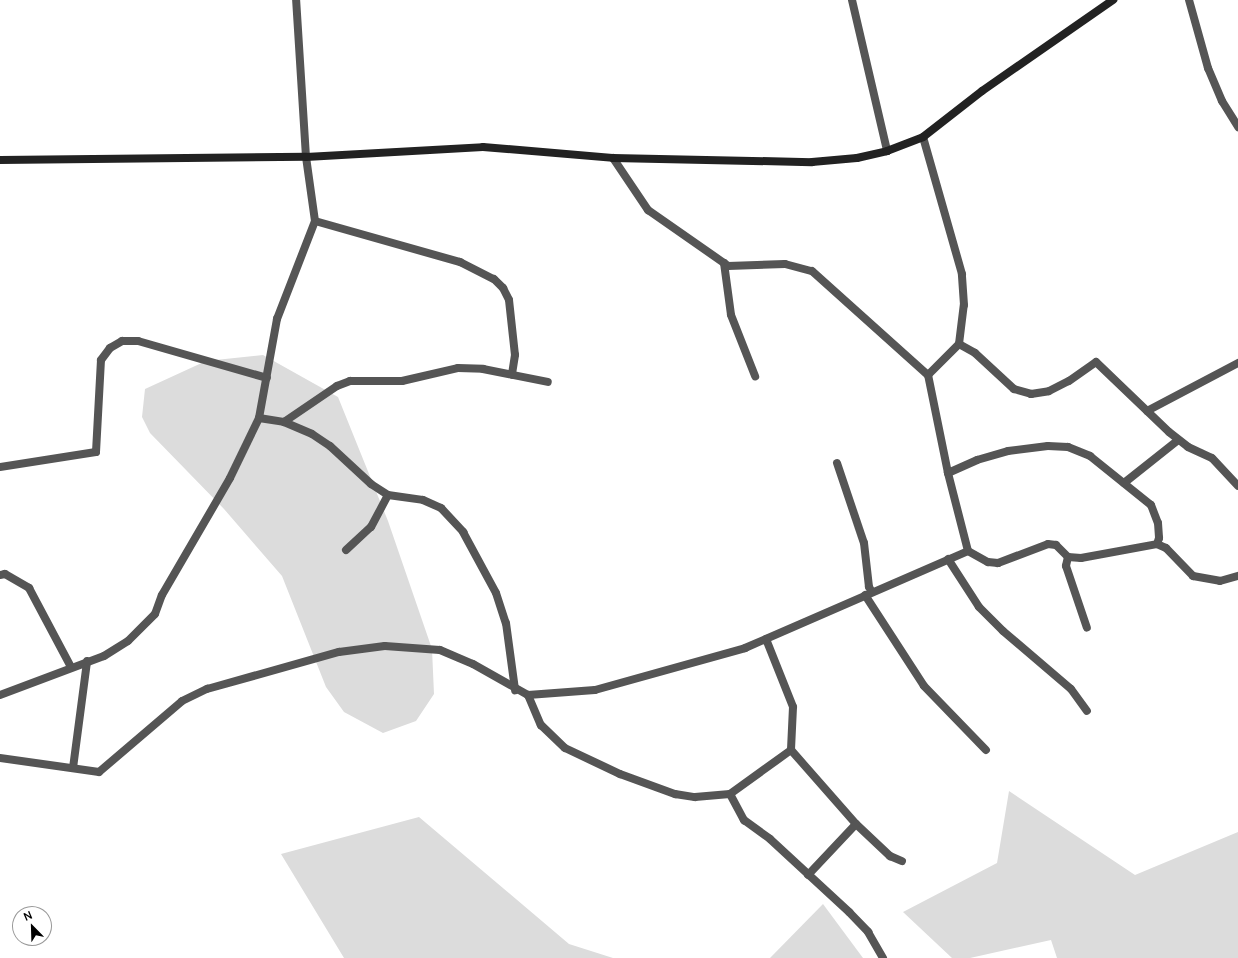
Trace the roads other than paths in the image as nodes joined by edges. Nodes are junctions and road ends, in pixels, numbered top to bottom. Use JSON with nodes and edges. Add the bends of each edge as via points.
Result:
{"nodes":[{"id":1,"x":296,"y":0,"type":"edge"},
{"id":2,"x":852,"y":0,"type":"edge"},
{"id":3,"x":1113,"y":0,"type":"edge"},
{"id":4,"x":1189,"y":0,"type":"edge"},
{"id":5,"x":1238,"y":127,"type":"edge"},
{"id":6,"x":923,"y":137,"type":"junction"},
{"id":7,"x":887,"y":151,"type":"junction"},
{"id":8,"x":306,"y":157,"type":"junction"},
{"id":9,"x":613,"y":158,"type":"junction"},
{"id":10,"x":0,"y":160,"type":"edge"},
{"id":11,"x":315,"y":221,"type":"junction"},
{"id":12,"x":724,"y":263,"type":"junction"},
{"id":13,"x":960,"y":344,"type":"junction"},
{"id":14,"x":1238,"y":363,"type":"edge"},
{"id":15,"x":512,"y":375,"type":"junction"},
{"id":16,"x":928,"y":375,"type":"junction"},
{"id":17,"x":755,"y":376,"type":"dead end"},
{"id":18,"x":267,"y":378,"type":"junction"},
{"id":19,"x":548,"y":382,"type":"dead end"},
{"id":20,"x":1147,"y":411,"type":"junction"},
{"id":21,"x":259,"y":418,"type":"junction"},
{"id":22,"x":284,"y":422,"type":"junction"},
{"id":23,"x":1178,"y":440,"type":"junction"},
{"id":24,"x":837,"y":463,"type":"dead end"},
{"id":25,"x":0,"y":467,"type":"edge"},
{"id":26,"x":948,"y":473,"type":"junction"},
{"id":27,"x":1124,"y":483,"type":"junction"},
{"id":28,"x":1238,"y":486,"type":"edge"},
{"id":29,"x":388,"y":495,"type":"junction"},
{"id":30,"x":1157,"y":544,"type":"junction"},
{"id":31,"x":346,"y":550,"type":"dead end"},
{"id":32,"x":968,"y":551,"type":"junction"},
{"id":33,"x":1068,"y":557,"type":"junction"},
{"id":34,"x":948,"y":559,"type":"junction"},
{"id":35,"x":0,"y":575,"type":"edge"},
{"id":36,"x":1238,"y":576,"type":"edge"},
{"id":37,"x":868,"y":594,"type":"junction"},
{"id":38,"x":1087,"y":628,"type":"dead end"},
{"id":39,"x":766,"y":638,"type":"junction"},
{"id":40,"x":87,"y":662,"type":"junction"},
{"id":41,"x":71,"y":667,"type":"junction"},
{"id":42,"x":515,"y":690,"type":"junction"},
{"id":43,"x":0,"y":695,"type":"edge"},
{"id":44,"x":528,"y":695,"type":"junction"},
{"id":45,"x":1087,"y":711,"type":"dead end"},
{"id":46,"x":791,"y":750,"type":"junction"},
{"id":47,"x":986,"y":750,"type":"dead end"},
{"id":48,"x":0,"y":758,"type":"edge"},
{"id":49,"x":73,"y":768,"type":"junction"},
{"id":50,"x":730,"y":794,"type":"junction"},
{"id":51,"x":856,"y":824,"type":"junction"},
{"id":52,"x":902,"y":861,"type":"dead end"},
{"id":53,"x":808,"y":874,"type":"junction"},
{"id":54,"x":883,"y":958,"type":"edge"}],
"edges":[{"from":1,"to":8,"type":"street"},
{"from":2,"to":7,"type":"street"},
{"from":3,"to":6,"type":"street","via":[[982,91]]},
{"from":4,"to":5,"type":"street","via":[[1208,68],[1222,101]]},
{"from":6,"to":7,"type":"street"},
{"from":6,"to":13,"type":"street","via":[[962,274],[964,305]]},
{"from":7,"to":9,"type":"street","via":[[857,158],[812,162]]},
{"from":8,"to":9,"type":"street","via":[[483,147]]},
{"from":8,"to":10,"type":"street"},
{"from":8,"to":11,"type":"street"},
{"from":9,"to":12,"type":"street","via":[[648,210]]},
{"from":11,"to":15,"type":"street","via":[[431,253],[483,272],[494,279],[503,288],[509,300],[515,355]]},
{"from":11,"to":18,"type":"street","via":[[277,319]]},
{"from":12,"to":16,"type":"street","via":[[728,266],[784,264],[812,271]]},
{"from":12,"to":17,"type":"street","via":[[731,315]]},
{"from":13,"to":16,"type":"street"},
{"from":13,"to":20,"type":"street","via":[[974,353],[1014,389],[1031,394],[1049,391],[1070,381],[1096,362]]},
{"from":14,"to":20,"type":"street"},
{"from":15,"to":19,"type":"street"},
{"from":15,"to":22,"type":"street","via":[[482,369],[458,368],[402,381],[350,381],[337,386]]},
{"from":16,"to":26,"type":"street"},
{"from":18,"to":21,"type":"street"},
{"from":18,"to":25,"type":"street","via":[[138,341],[122,341],[110,348],[101,360],[96,452]]},
{"from":20,"to":23,"type":"street"},
{"from":21,"to":22,"type":"street"},
{"from":21,"to":40,"type":"street","via":[[230,478],[162,595],[155,614],[128,641],[104,656]]},
{"from":22,"to":29,"type":"street","via":[[312,434],[330,446],[371,484]]},
{"from":23,"to":27,"type":"street"},
{"from":23,"to":28,"type":"street","via":[[1212,458]]},
{"from":24,"to":37,"type":"street","via":[[864,543]]},
{"from":26,"to":27,"type":"street","via":[[977,460],[1008,451],[1061,446],[1090,456]]},
{"from":26,"to":32,"type":"street"},
{"from":27,"to":30,"type":"street","via":[[1151,505],[1158,523]]},
{"from":29,"to":31,"type":"street","via":[[371,527]]},
{"from":29,"to":42,"type":"street","via":[[423,500],[441,508],[463,532],[496,593],[506,623]]},
{"from":30,"to":33,"type":"street","via":[[1081,558]]},
{"from":30,"to":36,"type":"street","via":[[1166,548],[1193,576],[1220,581]]},
{"from":32,"to":33,"type":"street","via":[[988,562],[998,564],[1048,544],[1056,545]]},
{"from":32,"to":34,"type":"street"},
{"from":33,"to":38,"type":"street","via":[[1066,566]]},
{"from":34,"to":37,"type":"street"},
{"from":34,"to":45,"type":"street","via":[[979,607],[1003,632],[1071,690]]},
{"from":35,"to":41,"type":"street","via":[[6,574],[29,588]]},
{"from":37,"to":39,"type":"street"},
{"from":37,"to":47,"type":"street","via":[[924,686]]},
{"from":39,"to":44,"type":"street","via":[[745,648],[595,690]]},
{"from":39,"to":46,"type":"street","via":[[793,707]]},
{"from":40,"to":41,"type":"street"},
{"from":40,"to":49,"type":"street"},
{"from":41,"to":43,"type":"street"},
{"from":42,"to":44,"type":"street"},
{"from":42,"to":49,"type":"street","via":[[473,664],[440,650],[384,646],[339,652],[207,689],[182,701],[99,772]]},
{"from":44,"to":50,"type":"street","via":[[541,725],[565,748],[620,774],[676,794],[695,797]]},
{"from":46,"to":50,"type":"street"},
{"from":46,"to":51,"type":"street"},
{"from":48,"to":49,"type":"street"},
{"from":50,"to":53,"type":"street","via":[[744,820],[770,839]]},
{"from":51,"to":52,"type":"street","via":[[890,856]]},
{"from":51,"to":53,"type":"street"},
{"from":53,"to":54,"type":"street","via":[[868,932]]}]}
